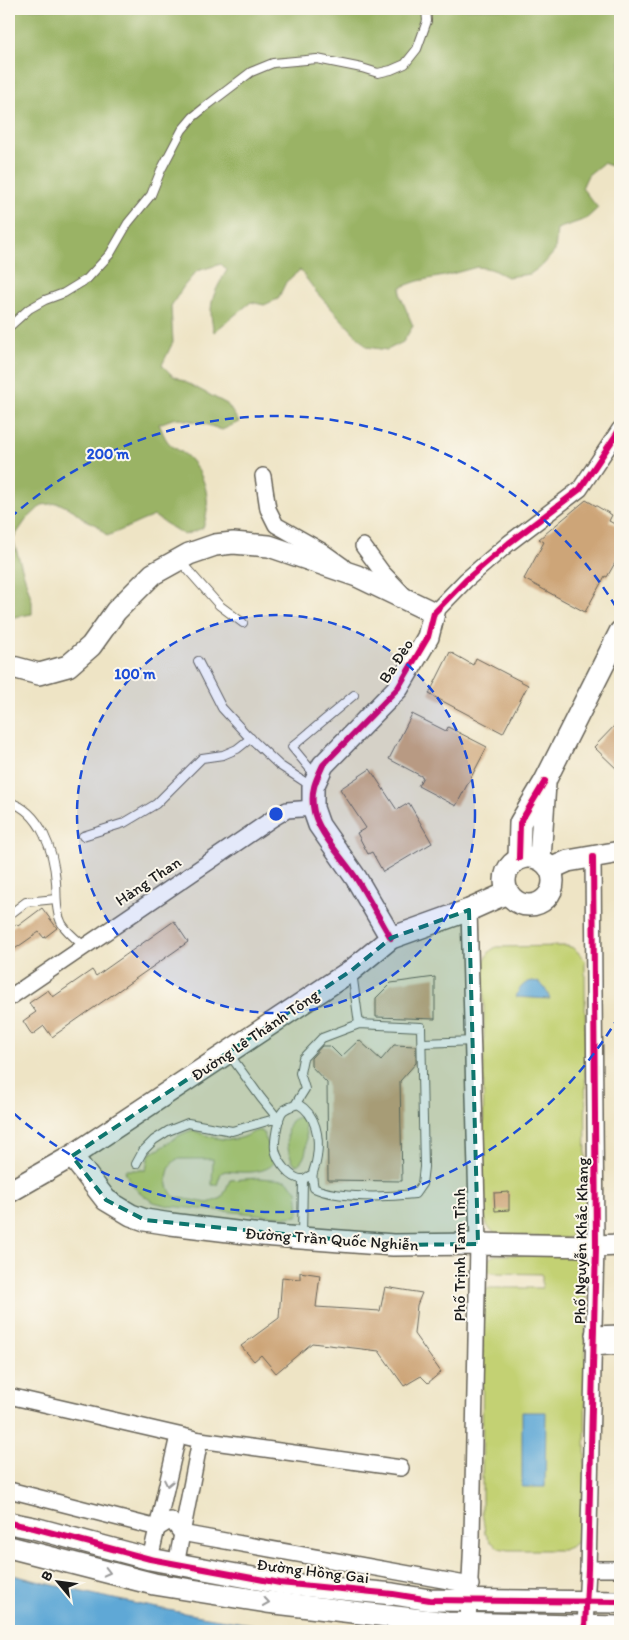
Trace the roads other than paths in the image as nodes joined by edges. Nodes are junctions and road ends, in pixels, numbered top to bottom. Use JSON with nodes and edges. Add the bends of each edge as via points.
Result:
{"nodes":[{"id":1,"x":427,"y":9,"type":"edge"},
{"id":2,"x":9,"y":327,"type":"edge"},
{"id":3,"x":620,"y":429,"type":"edge"},
{"id":4,"x":263,"y":476,"type":"dead end"},
{"id":5,"x":363,"y":546,"type":"dead end"},
{"id":6,"x":178,"y":560,"type":"junction"},
{"id":7,"x":357,"y":576,"type":"junction"},
{"id":8,"x":407,"y":599,"type":"junction"},
{"id":9,"x":434,"y":613,"type":"junction"},
{"id":10,"x":243,"y":623,"type":"dead end"},
{"id":11,"x":620,"y":632,"type":"edge"},
{"id":12,"x":198,"y":661,"type":"dead end"},
{"id":13,"x":9,"y":666,"type":"edge"},
{"id":14,"x":354,"y":695,"type":"dead end"},
{"id":15,"x":251,"y":738,"type":"junction"},
{"id":16,"x":314,"y":791,"type":"junction"},
{"id":17,"x":9,"y":802,"type":"edge"},
{"id":18,"x":83,"y":836,"type":"dead end"},
{"id":19,"x":620,"y":852,"type":"edge"},
{"id":20,"x":593,"y":857,"type":"junction"},
{"id":21,"x":536,"y":862,"type":"junction"},
{"id":22,"x":507,"y":893,"type":"junction"},
{"id":23,"x":56,"y":899,"type":"junction"},
{"id":24,"x":469,"y":910,"type":"junction"},
{"id":25,"x":9,"y":915,"type":"edge"},
{"id":26,"x":391,"y":938,"type":"junction"},
{"id":27,"x":84,"y":946,"type":"junction"},
{"id":28,"x":352,"y":970,"type":"junction"},
{"id":29,"x":9,"y":998,"type":"edge"},
{"id":30,"x":359,"y":1024,"type":"junction"},
{"id":31,"x":474,"y":1041,"type":"junction"},
{"id":32,"x":423,"y":1043,"type":"junction"},
{"id":33,"x":228,"y":1052,"type":"junction"},
{"id":34,"x":295,"y":1105,"type":"junction"},
{"id":35,"x":279,"y":1120,"type":"junction"},
{"id":36,"x":72,"y":1156,"type":"junction"},
{"id":37,"x":136,"y":1164,"type":"dead end"},
{"id":38,"x":311,"y":1175,"type":"junction"},
{"id":39,"x":303,"y":1179,"type":"junction"},
{"id":40,"x":9,"y":1192,"type":"edge"},
{"id":41,"x":302,"y":1238,"type":"junction"},
{"id":42,"x":478,"y":1244,"type":"junction"},
{"id":43,"x":620,"y":1245,"type":"edge"},
{"id":44,"x":596,"y":1246,"type":"junction"},
{"id":45,"x":620,"y":1333,"type":"edge"},
{"id":46,"x":593,"y":1341,"type":"junction"},
{"id":47,"x":620,"y":1346,"type":"edge"},
{"id":48,"x":9,"y":1396,"type":"edge"},
{"id":49,"x":178,"y":1436,"type":"junction"},
{"id":50,"x":200,"y":1440,"type":"junction"},
{"id":51,"x":401,"y":1468,"type":"dead end"},
{"id":52,"x":9,"y":1490,"type":"edge"},
{"id":53,"x":9,"y":1523,"type":"edge"},
{"id":54,"x":158,"y":1528,"type":"junction"},
{"id":55,"x":181,"y":1533,"type":"junction"},
{"id":56,"x":9,"y":1547,"type":"edge"},
{"id":57,"x":150,"y":1559,"type":"junction"},
{"id":58,"x":176,"y":1565,"type":"junction"},
{"id":59,"x":588,"y":1569,"type":"junction"},
{"id":60,"x":620,"y":1569,"type":"edge"},
{"id":61,"x":470,"y":1593,"type":"junction"},
{"id":62,"x":620,"y":1602,"type":"edge"},
{"id":63,"x":587,"y":1603,"type":"junction"},
{"id":64,"x":468,"y":1622,"type":"junction"},
{"id":65,"x":585,"y":1626,"type":"junction"},
{"id":66,"x":620,"y":1627,"type":"edge"}],
"edges":[{"from":1,"to":2,"type":"lane","via":[[417,49],[405,64],[391,70],[378,73],[317,59],[274,63],[251,72],[182,130],[151,195],[110,254],[87,279],[29,309]]},
{"from":3,"to":9,"type":"street","name":"Ba Đèo","via":[[580,489],[509,543]]},
{"from":4,"to":7,"type":"street","via":[[268,510],[276,525],[322,551]]},
{"from":5,"to":8,"type":"street"},
{"from":6,"to":7,"type":"street","via":[[215,545],[269,546]]},
{"from":6,"to":10,"type":"lane","via":[[219,605]]},
{"from":6,"to":13,"type":"street","via":[[153,574],[116,611],[91,646],[68,666],[39,674]]},
{"from":7,"to":8,"type":"street"},
{"from":8,"to":9,"type":"street"},
{"from":9,"to":16,"type":"street","name":"Ba Đèo","via":[[428,637],[398,688],[323,765]]},
{"from":11,"to":21,"type":"street","via":[[546,781],[520,823]]},
{"from":12,"to":15,"type":"lane","via":[[222,708]]},
{"from":14,"to":16,"type":"lane","via":[[292,747]]},
{"from":15,"to":16,"type":"lane","via":[[279,766]]},
{"from":15,"to":18,"type":"lane","via":[[223,755],[202,758],[156,804],[124,823]]},
{"from":16,"to":26,"type":"street","via":[[319,824]]},
{"from":16,"to":27,"type":"street","name":"Hàng Than"},
{"from":17,"to":23,"type":"lane","via":[[25,811],[47,842],[56,881]]},
{"from":19,"to":20,"type":"street"},
{"from":20,"to":21,"type":"street"},
{"from":20,"to":44,"type":"street","name":"Phố Nguyễn Khắc Khang"},
{"from":21,"to":22,"type":"street","via":[[513,862],[505,873]]},
{"from":21,"to":22,"type":"street","via":[[553,882],[544,900],[524,905]]},
{"from":22,"to":24,"type":"street","name":"Đường Lê Thánh Tông"},
{"from":23,"to":25,"type":"lane","via":[[26,902]]},
{"from":23,"to":27,"type":"lane","via":[[62,924]]},
{"from":24,"to":26,"type":"street","name":"Đường Lê Thánh Tông"},
{"from":24,"to":31,"type":"street","name":"Phố Trịnh Tam Tỉnh"},
{"from":26,"to":28,"type":"street","name":"Đường Lê Thánh Tông"},
{"from":27,"to":29,"type":"street","name":"Hàng Than"},
{"from":28,"to":30,"type":"lane"},
{"from":28,"to":33,"type":"street","name":"Đường Lê Thánh Tông"},
{"from":30,"to":32,"type":"lane","via":[[421,1027]]},
{"from":30,"to":34,"type":"lane","via":[[322,1038],[303,1058],[300,1073],[305,1089]]},
{"from":31,"to":32,"type":"lane"},
{"from":31,"to":42,"type":"street","name":"Phố Trịnh Tam Tỉnh"},
{"from":32,"to":38,"type":"lane","via":[[424,1167],[422,1184],[415,1194],[390,1197],[324,1193],[314,1188]]},
{"from":33,"to":35,"type":"lane"},
{"from":33,"to":36,"type":"street","name":"Đường Lê Thánh Tông"},
{"from":34,"to":35,"type":"lane","via":[[284,1109]]},
{"from":34,"to":38,"type":"lane","via":[[306,1109],[315,1127],[317,1158]]},
{"from":35,"to":37,"type":"lane","via":[[232,1131],[188,1123],[154,1140]]},
{"from":35,"to":39,"type":"lane","via":[[275,1149],[294,1177]]},
{"from":36,"to":40,"type":"street","name":"Đường Lê Thánh Tông"},
{"from":36,"to":41,"type":"street","name":"Đường Trần Quốc Nghiễn","via":[[106,1200],[145,1220]]},
{"from":38,"to":39,"type":"lane"},
{"from":39,"to":41,"type":"lane"},
{"from":41,"to":42,"type":"street","name":"Đường Trần Quốc Nghiễn","via":[[393,1245]]},
{"from":42,"to":44,"type":"street","name":"Đường Trần Quốc Nghiễn"},
{"from":42,"to":61,"type":"street","name":"Phố Trịnh Tam Tỉnh"},
{"from":43,"to":44,"type":"street","name":"Đường Trần Quốc Nghiễn"},
{"from":44,"to":46,"type":"street","name":"Phố Nguyễn Khắc Khang"},
{"from":45,"to":46,"type":"street"},
{"from":46,"to":47,"type":"street"},
{"from":46,"to":59,"type":"street","name":"Phố Nguyễn Khắc Khang"},
{"from":48,"to":49,"type":"street"},
{"from":49,"to":50,"type":"street"},
{"from":49,"to":54,"type":"street","one_way":true},
{"from":50,"to":51,"type":"street"},
{"from":50,"to":55,"type":"street"},
{"from":52,"to":54,"type":"street"},
{"from":53,"to":57,"type":"street","name":"Đường Hồng Gai"},
{"from":54,"to":55,"type":"street","via":[[171,1520]]},
{"from":54,"to":57,"type":"street"},
{"from":55,"to":58,"type":"street"},
{"from":55,"to":61,"type":"street"},
{"from":56,"to":64,"type":"street","one_way":true,"via":[[154,1584],[267,1602],[447,1623]]},
{"from":57,"to":58,"type":"street","name":"Đường Hồng Gai"},
{"from":58,"to":61,"type":"street","name":"Đường Hồng Gai","via":[[280,1583],[430,1600]]},
{"from":59,"to":60,"type":"street"},
{"from":59,"to":63,"type":"street","name":"Phố Nguyễn Khắc Khang"},
{"from":61,"to":63,"type":"street","name":"Đường Hồng Gai"},
{"from":61,"to":64,"type":"street"},
{"from":62,"to":63,"type":"street","name":"Đường Hồng Gai"},
{"from":63,"to":65,"type":"street","name":"Phố Nguyễn Khắc Khang"},
{"from":64,"to":65,"type":"street"},
{"from":65,"to":66,"type":"street"}]}
